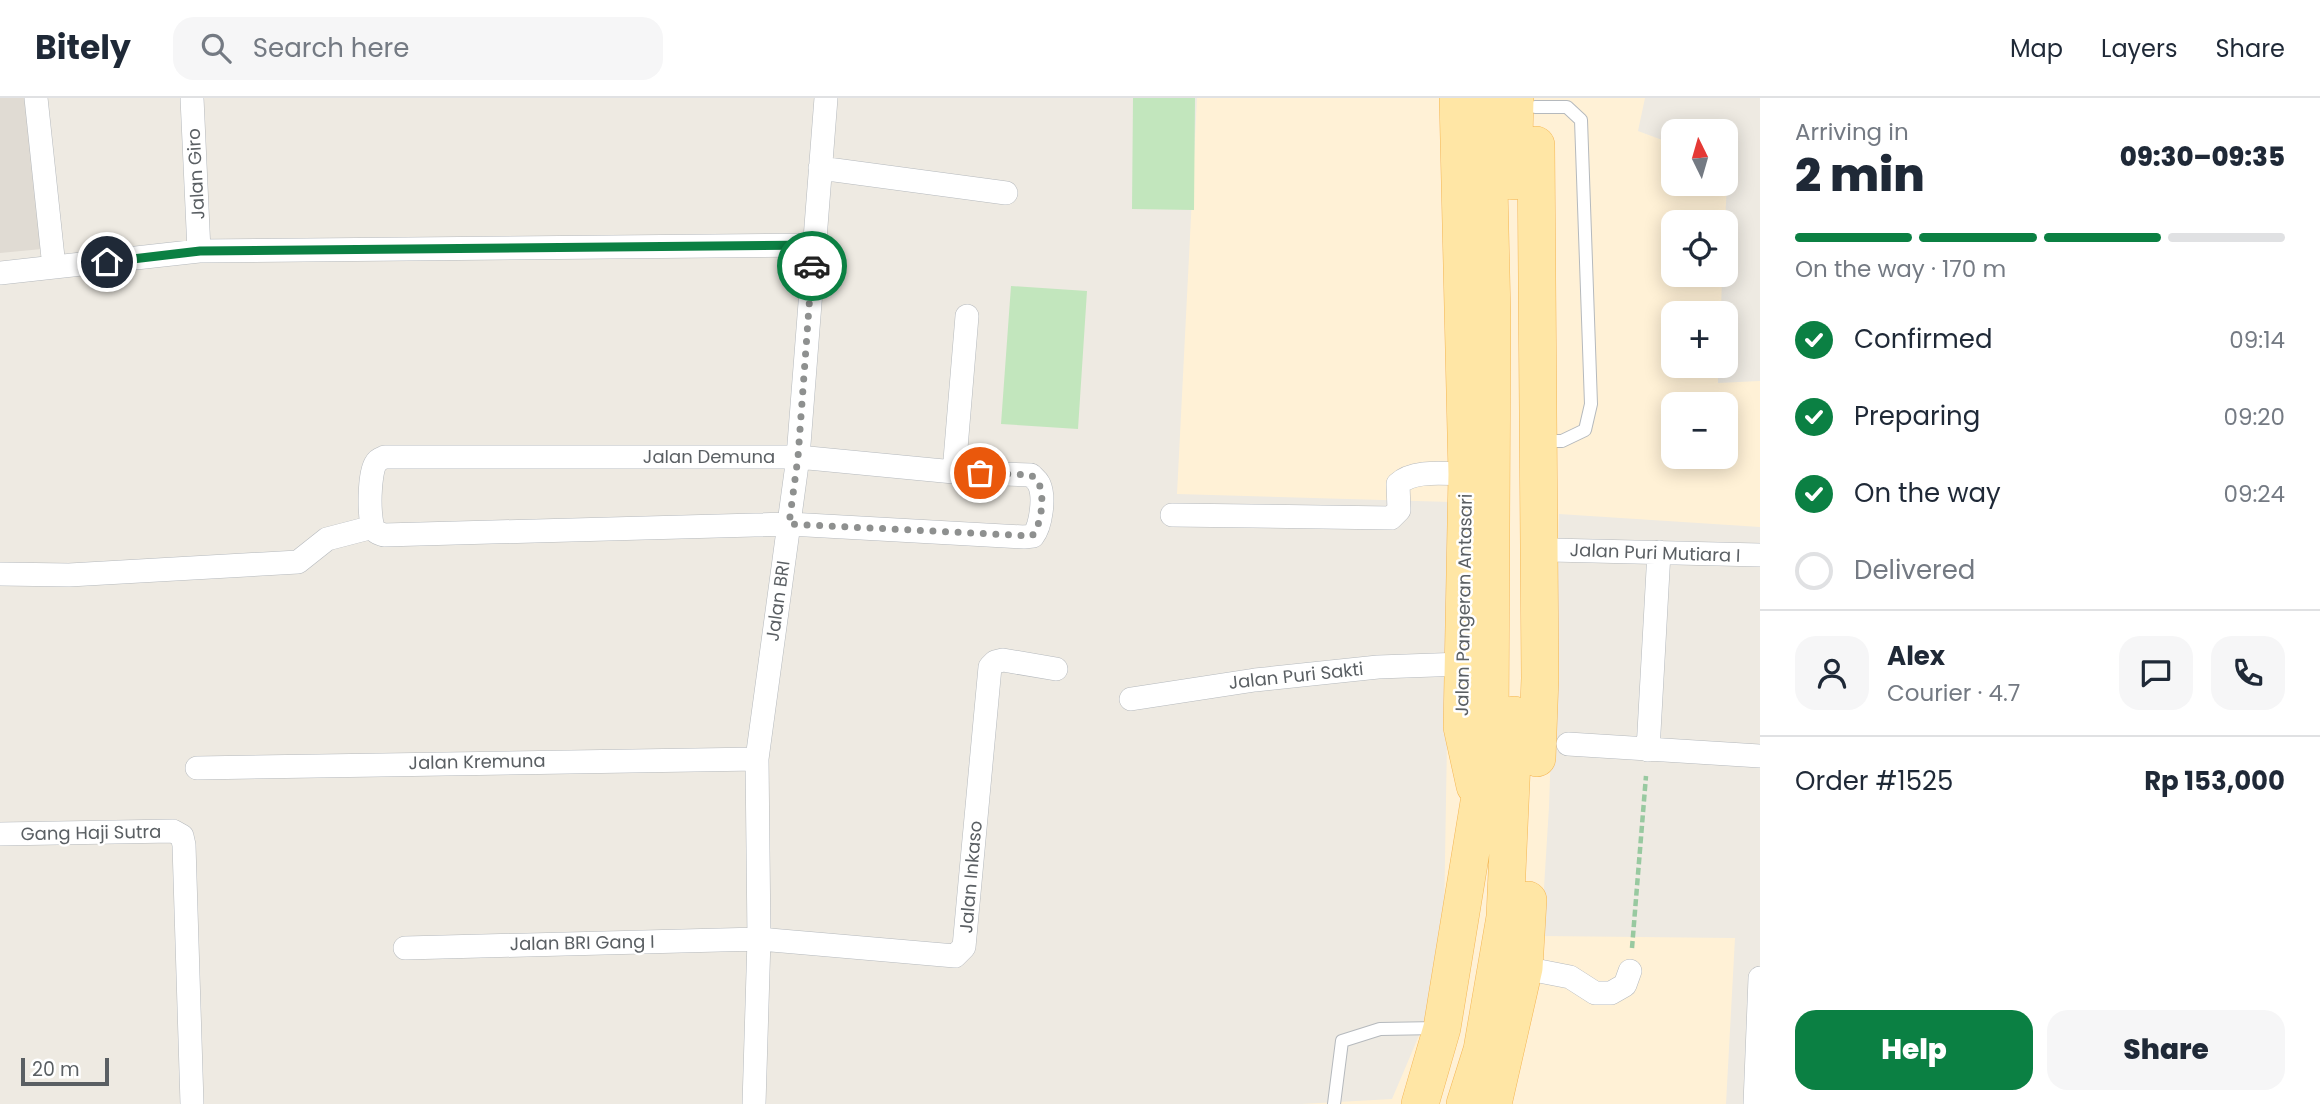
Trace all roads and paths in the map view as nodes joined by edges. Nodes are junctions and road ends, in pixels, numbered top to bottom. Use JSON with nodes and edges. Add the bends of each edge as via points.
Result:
{"nodes":[{"id":1,"x":36,"y":98,"type":"edge"},
{"id":2,"x":192,"y":98,"type":"edge"},
{"id":3,"x":826,"y":98,"type":"edge"},
{"id":4,"x":1458,"y":98,"type":"edge"},
{"id":5,"x":1487,"y":98,"type":"edge"},
{"id":6,"x":1528,"y":101,"type":"edge"},
{"id":7,"x":820,"y":168,"type":"junction"},
{"id":8,"x":1006,"y":193,"type":"dead end"},
{"id":9,"x":814,"y":245,"type":"junction"},
{"id":10,"x":200,"y":251,"type":"junction"},
{"id":11,"x":54,"y":267,"type":"junction"},
{"id":12,"x":0,"y":273,"type":"edge"},
{"id":13,"x":967,"y":316,"type":"dead end"},
{"id":14,"x":1538,"y":441,"type":"junction"},
{"id":15,"x":798,"y":457,"type":"junction"},
{"id":16,"x":954,"y":472,"type":"junction"},
{"id":17,"x":1467,"y":474,"type":"junction"},
{"id":18,"x":1172,"y":516,"type":"dead end"},
{"id":19,"x":789,"y":524,"type":"junction"},
{"id":20,"x":373,"y":527,"type":"junction"},
{"id":21,"x":1551,"y":550,"type":"dead end"},
{"id":22,"x":1659,"y":552,"type":"junction"},
{"id":23,"x":1760,"y":555,"type":"edge"},
{"id":24,"x":0,"y":574,"type":"edge"},
{"id":25,"x":1462,"y":664,"type":"junction"},
{"id":26,"x":1056,"y":668,"type":"dead end"},
{"id":27,"x":1130,"y":699,"type":"dead end"},
{"id":28,"x":1568,"y":744,"type":"dead end"},
{"id":29,"x":1648,"y":750,"type":"junction"},
{"id":30,"x":1760,"y":756,"type":"edge"},
{"id":31,"x":757,"y":759,"type":"junction"},
{"id":32,"x":197,"y":768,"type":"dead end"},
{"id":33,"x":1480,"y":804,"type":"junction"},
{"id":34,"x":0,"y":834,"type":"edge"},
{"id":35,"x":759,"y":939,"type":"junction"},
{"id":36,"x":405,"y":948,"type":"dead end"},
{"id":37,"x":1524,"y":968,"type":"junction"},
{"id":38,"x":1630,"y":971,"type":"joint"},
{"id":39,"x":1760,"y":978,"type":"edge"},
{"id":40,"x":1441,"y":1028,"type":"junction"},
{"id":41,"x":192,"y":1104,"type":"edge"},
{"id":42,"x":754,"y":1104,"type":"edge"},
{"id":43,"x":1334,"y":1104,"type":"edge"},
{"id":44,"x":1420,"y":1104,"type":"edge"},
{"id":45,"x":1465,"y":1104,"type":"edge"},
{"id":46,"x":1493,"y":1104,"type":"edge"},
{"id":47,"x":1755,"y":1104,"type":"edge"}],
"edges":[{"from":1,"to":11,"type":"street"},
{"from":2,"to":10,"type":"street","name":"Jalan Giro"},
{"from":3,"to":7,"type":"street","name":"Jalan BRI"},
{"from":4,"to":17,"type":"main road","name":"Jalan Pangeran Antasari"},
{"from":5,"to":33,"type":"main road","via":[[1492,316],[1490,735]]},
{"from":6,"to":14,"type":"main road"},
{"from":6,"to":14,"type":"lane","via":[[1567,107],[1581,120],[1591,404],[1585,430],[1562,441]]},
{"from":6,"to":45,"type":"main road","via":[[1513,142],[1515,680],[1506,903],[1482,1050]]},
{"from":7,"to":8,"type":"street"},
{"from":7,"to":9,"type":"street","name":"Jalan BRI"},
{"from":9,"to":10,"type":"street"},
{"from":9,"to":15,"type":"street","name":"Jalan BRI"},
{"from":10,"to":11,"type":"street"},
{"from":11,"to":12,"type":"street"},
{"from":13,"to":16,"type":"street"},
{"from":14,"to":37,"type":"main road","via":[[1540,678]]},
{"from":15,"to":16,"type":"street","name":"Jalan Demuna"},
{"from":15,"to":19,"type":"street","name":"Jalan BRI"},
{"from":15,"to":20,"type":"street","name":"Jalan Demuna","via":[[385,457],[374,465]]},
{"from":16,"to":19,"type":"street","name":"Jalan Demuna","via":[[1031,475],[1039,484],[1042,500],[1037,531],[1024,537]]},
{"from":17,"to":18,"type":"street","via":[[1405,477],[1398,484],[1399,510],[1391,518]]},
{"from":17,"to":25,"type":"main road","name":"Jalan Pangeran Antasari"},
{"from":19,"to":20,"type":"street","name":"Jalan Demuna","via":[[384,535]]},
{"from":19,"to":31,"type":"street","name":"Jalan BRI"},
{"from":20,"to":24,"type":"street","via":[[327,539],[298,562],[69,575]]},
{"from":21,"to":22,"type":"street","name":"Jalan Puri Mutiara I"},
{"from":22,"to":23,"type":"street","name":"Jalan Puri Mutiara I"},
{"from":22,"to":29,"type":"street"},
{"from":25,"to":27,"type":"street","name":"Jalan Puri Sakti","via":[[1378,667]]},
{"from":25,"to":33,"type":"main road","name":"Jalan Pangeran Antasari","via":[[1462,727]]},
{"from":26,"to":35,"type":"street","name":"Jalan Inkaso","via":[[1003,660],[990,667],[961,953]]},
{"from":28,"to":29,"type":"street"},
{"from":29,"to":30,"type":"street"},
{"from":29,"to":38,"type":"path"},
{"from":31,"to":32,"type":"street","name":"Jalan Kremuna"},
{"from":31,"to":35,"type":"street","name":"Jalan BRI"},
{"from":33,"to":40,"type":"main road","name":"Jalan Pangeran Antasari"},
{"from":34,"to":41,"type":"street","name":"Gang Haji Sutra","via":[[173,831],[182,836]]},
{"from":35,"to":36,"type":"street","name":"Jalan BRI Gang I"},
{"from":35,"to":42,"type":"street","name":"Jalan BRI"},
{"from":37,"to":38,"type":"street","via":[[1570,977],[1595,993],[1611,993],[1625,985]]},
{"from":37,"to":46,"type":"main road"},
{"from":39,"to":47,"type":"street"},
{"from":40,"to":43,"type":"lane","via":[[1380,1029],[1342,1041]]},
{"from":40,"to":44,"type":"main road","name":"Jalan Pangeran Antasari"}]}
